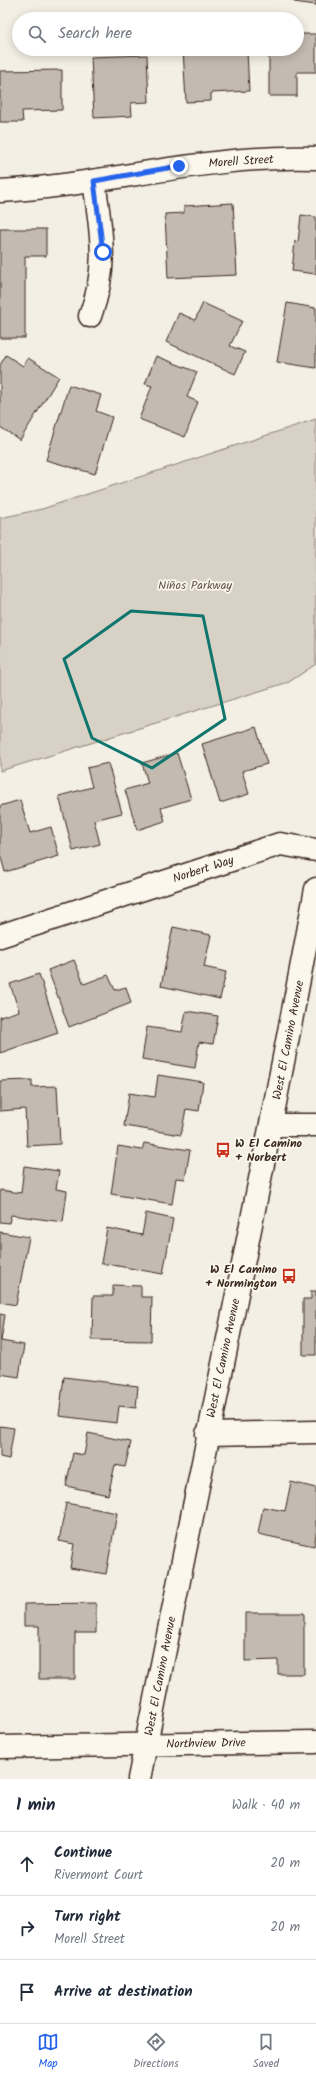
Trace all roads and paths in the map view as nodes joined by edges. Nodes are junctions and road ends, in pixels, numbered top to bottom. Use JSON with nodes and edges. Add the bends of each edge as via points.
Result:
{"nodes":[{"id":1,"x":316,"y":158,"type":"edge"},
{"id":2,"x":94,"y":181,"type":"junction"},
{"id":3,"x":0,"y":192,"type":"edge"},
{"id":4,"x":90,"y":316,"type":"dead end"},
{"id":5,"x":316,"y":850,"type":"edge"},
{"id":6,"x":316,"y":889,"type":"edge"},
{"id":7,"x":0,"y":936,"type":"edge"},
{"id":8,"x":272,"y":1125,"type":"junction"},
{"id":9,"x":316,"y":1125,"type":"edge"},
{"id":10,"x":316,"y":1432,"type":"edge"},
{"id":11,"x":207,"y":1434,"type":"junction"},
{"id":12,"x":316,"y":1742,"type":"edge"},
{"id":13,"x":146,"y":1744,"type":"junction"},
{"id":14,"x":0,"y":1747,"type":"edge"},
{"id":15,"x":139,"y":1779,"type":"edge"}],
"edges":[{"from":1,"to":2,"type":"street","name":"Morell Street","via":[[244,160],[179,166]]},
{"from":2,"to":3,"type":"street","name":"Morell Street"},
{"from":2,"to":4,"type":"street","via":[[103,252],[96,302]]},
{"from":5,"to":7,"type":"street","name":"Norbert Way","via":[[280,844]]},
{"from":6,"to":8,"type":"street","name":"West El Camino Avenue"},
{"from":8,"to":9,"type":"street"},
{"from":8,"to":11,"type":"street","name":"West El Camino Avenue"},
{"from":10,"to":11,"type":"street"},
{"from":11,"to":13,"type":"street","name":"West El Camino Avenue"},
{"from":12,"to":13,"type":"street","name":"Northview Drive"},
{"from":13,"to":14,"type":"street","name":"Northview Drive"},
{"from":13,"to":15,"type":"street","name":"West El Camino Avenue"}]}
